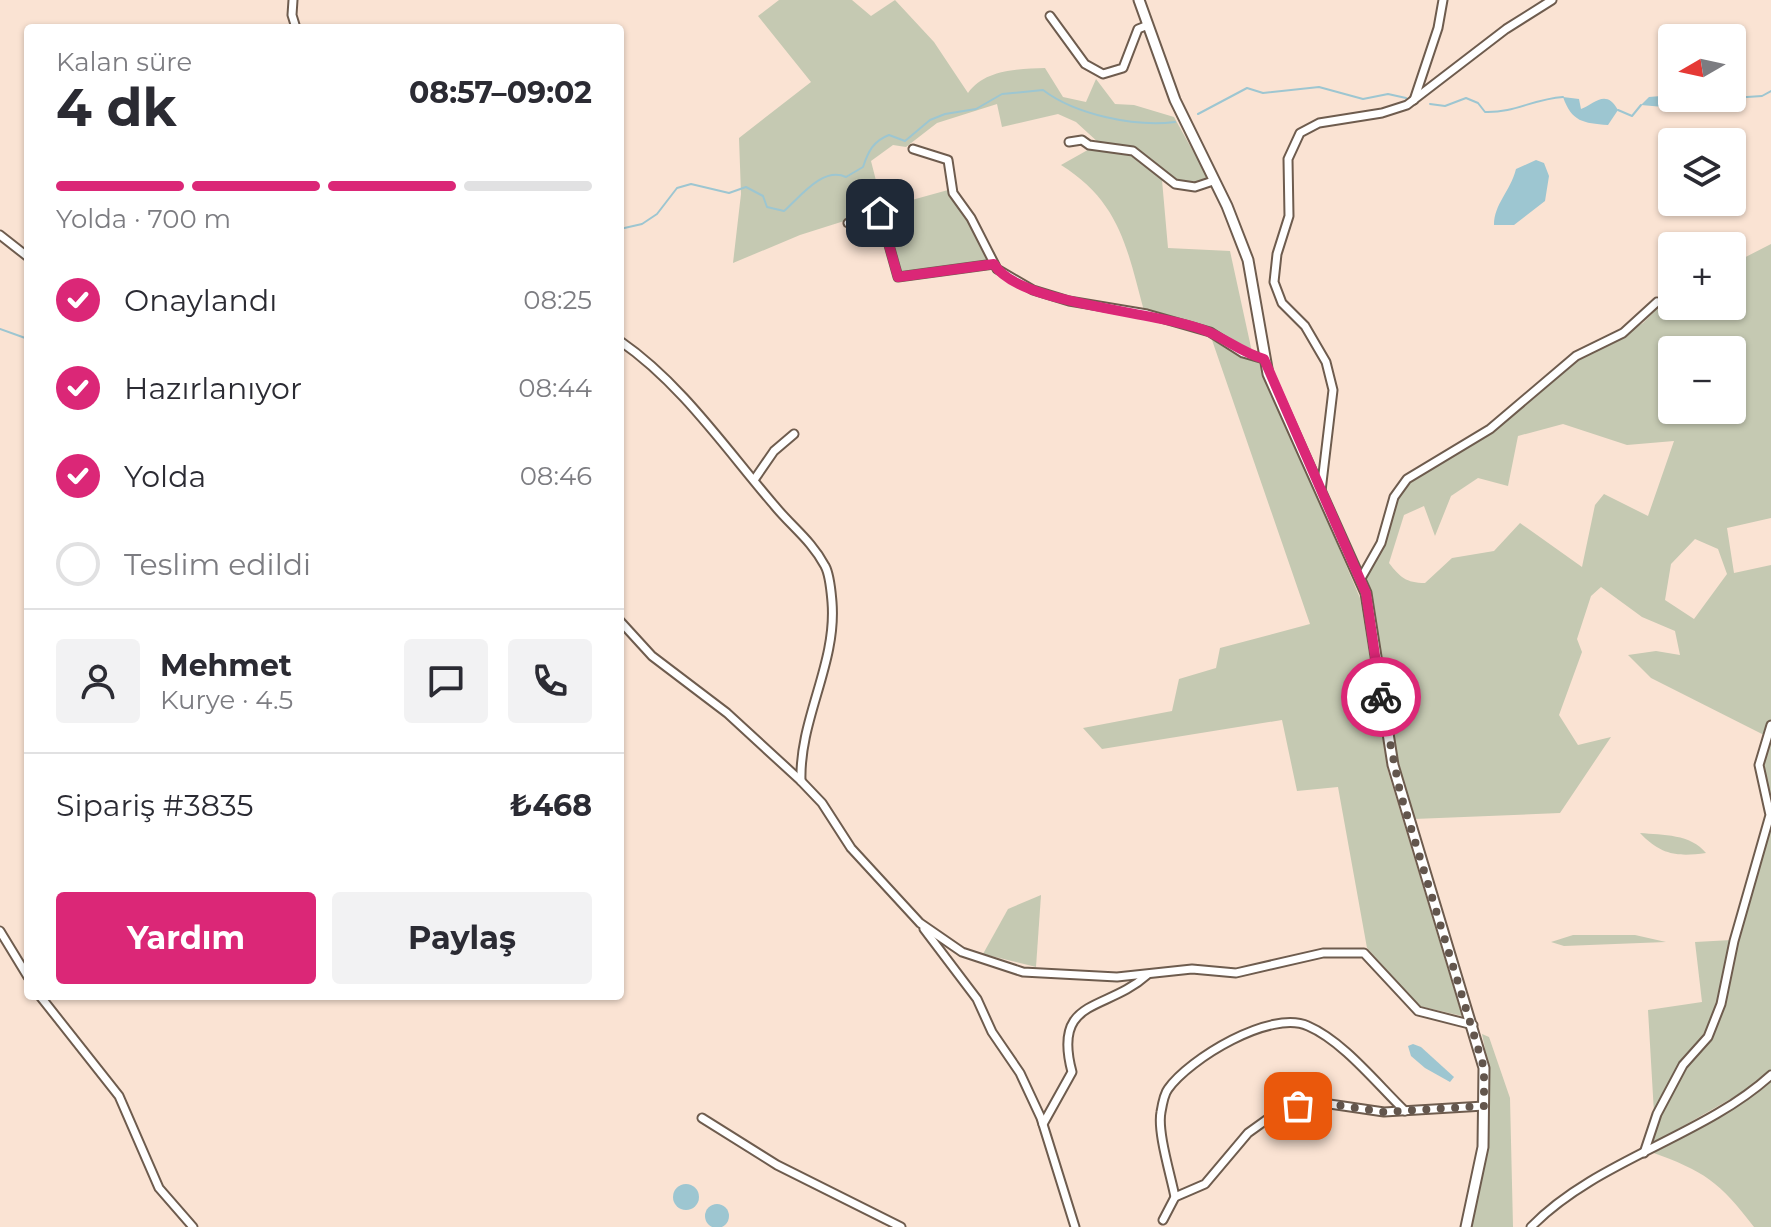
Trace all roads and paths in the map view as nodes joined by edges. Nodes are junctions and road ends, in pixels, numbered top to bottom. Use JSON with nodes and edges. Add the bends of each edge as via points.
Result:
{"nodes":[{"id":1,"x":293,"y":0,"type":"edge"},
{"id":2,"x":1139,"y":0,"type":"edge"},
{"id":3,"x":1443,"y":0,"type":"edge"},
{"id":4,"x":1552,"y":0,"type":"edge"},
{"id":5,"x":1050,"y":16,"type":"dead end"},
{"id":6,"x":295,"y":24,"type":"edge"},
{"id":7,"x":1148,"y":25,"type":"junction"},
{"id":8,"x":1414,"y":100,"type":"junction"},
{"id":9,"x":1069,"y":142,"type":"dead end"},
{"id":10,"x":913,"y":149,"type":"dead end"},
{"id":11,"x":1213,"y":181,"type":"junction"},
{"id":12,"x":848,"y":223,"type":"dead end"},
{"id":13,"x":0,"y":235,"type":"edge"},
{"id":14,"x":24,"y":254,"type":"edge"},
{"id":15,"x":994,"y":264,"type":"junction"},
{"id":16,"x":1657,"y":302,"type":"dead end"},
{"id":17,"x":624,"y":344,"type":"edge"},
{"id":18,"x":1264,"y":359,"type":"junction"},
{"id":19,"x":794,"y":434,"type":"dead end"},
{"id":20,"x":754,"y":480,"type":"junction"},
{"id":21,"x":1321,"y":493,"type":"junction"},
{"id":22,"x":1360,"y":580,"type":"junction"},
{"id":23,"x":624,"y":625,"type":"edge"},
{"id":24,"x":1771,"y":725,"type":"edge"},
{"id":25,"x":801,"y":781,"type":"junction"},
{"id":26,"x":920,"y":923,"type":"junction"},
{"id":27,"x":0,"y":931,"type":"edge"},
{"id":28,"x":24,"y":970,"type":"edge"},
{"id":29,"x":1148,"y":974,"type":"junction"},
{"id":30,"x":43,"y":1000,"type":"edge"},
{"id":31,"x":1473,"y":1025,"type":"junction"},
{"id":32,"x":1771,"y":1075,"type":"edge"},
{"id":33,"x":1484,"y":1106,"type":"junction"},
{"id":34,"x":1405,"y":1111,"type":"junction"},
{"id":35,"x":702,"y":1118,"type":"dead end"},
{"id":36,"x":1043,"y":1124,"type":"junction"},
{"id":37,"x":1644,"y":1153,"type":"junction"},
{"id":38,"x":1175,"y":1197,"type":"junction"},
{"id":39,"x":1163,"y":1220,"type":"dead end"},
{"id":40,"x":193,"y":1227,"type":"edge"},
{"id":41,"x":901,"y":1227,"type":"edge"},
{"id":42,"x":1075,"y":1227,"type":"edge"},
{"id":43,"x":1466,"y":1227,"type":"edge"},
{"id":44,"x":1531,"y":1227,"type":"edge"}],
"edges":[{"from":1,"to":6,"type":"street"},
{"from":2,"to":7,"type":"street"},
{"from":3,"to":8,"type":"street"},
{"from":4,"to":8,"type":"street"},
{"from":5,"to":7,"type":"street","via":[[1085,64],[1103,74],[1123,68],[1138,29]]},
{"from":7,"to":11,"type":"street"},
{"from":8,"to":21,"type":"street","via":[[1382,113],[1319,123],[1300,133],[1288,159],[1289,216],[1274,282],[1282,303],[1305,326],[1326,362],[1333,390]]},
{"from":9,"to":11,"type":"street","via":[[1133,151],[1175,184],[1195,187]]},
{"from":10,"to":15,"type":"street","via":[[948,160],[953,193]]},
{"from":11,"to":18,"type":"street","via":[[1248,260]]},
{"from":12,"to":15,"type":"street","via":[[880,213],[898,277]]},
{"from":13,"to":14,"type":"street"},
{"from":15,"to":18,"type":"street","via":[[1033,290],[1210,332],[1243,353]]},
{"from":16,"to":22,"type":"street","via":[[1623,333],[1576,356],[1499,423],[1407,479],[1394,497],[1381,543]]},
{"from":17,"to":20,"type":"street","via":[[653,366]]},
{"from":18,"to":21,"type":"street"},
{"from":19,"to":20,"type":"street"},
{"from":20,"to":25,"type":"street","via":[[826,568],[832,604],[827,658],[800,751]]},
{"from":21,"to":22,"type":"street"},
{"from":22,"to":31,"type":"street","via":[[1393,765]]},
{"from":23,"to":25,"type":"street","via":[[652,656],[727,713]]},
{"from":24,"to":37,"type":"street","via":[[1759,765],[1770,815],[1721,1004],[1708,1037],[1683,1065],[1657,1114]]},
{"from":25,"to":26,"type":"street","via":[[851,848]]},
{"from":26,"to":29,"type":"street","via":[[962,952],[1023,972]]},
{"from":26,"to":36,"type":"street","via":[[977,999]]},
{"from":27,"to":28,"type":"street"},
{"from":29,"to":31,"type":"street","via":[[1192,969],[1236,973],[1323,953],[1364,953],[1418,1011]]},
{"from":29,"to":36,"type":"street","via":[[1130,990],[1076,1016],[1065,1043],[1072,1072]]},
{"from":30,"to":40,"type":"street","via":[[119,1096],[159,1188]]},
{"from":31,"to":33,"type":"street","via":[[1484,1068]]},
{"from":32,"to":37,"type":"street"},
{"from":33,"to":34,"type":"street"},
{"from":33,"to":43,"type":"street","via":[[1483,1147]]},
{"from":34,"to":38,"type":"street","via":[[1316,1102],[1280,1110],[1248,1133],[1205,1184]]},
{"from":34,"to":38,"type":"street","via":[[1364,1069],[1306,1025],[1280,1024],[1232,1038],[1167,1090],[1160,1117]]},
{"from":35,"to":41,"type":"street","via":[[777,1165]]},
{"from":36,"to":42,"type":"street"},
{"from":37,"to":44,"type":"street","via":[[1556,1202]]},
{"from":38,"to":39,"type":"street"}]}
